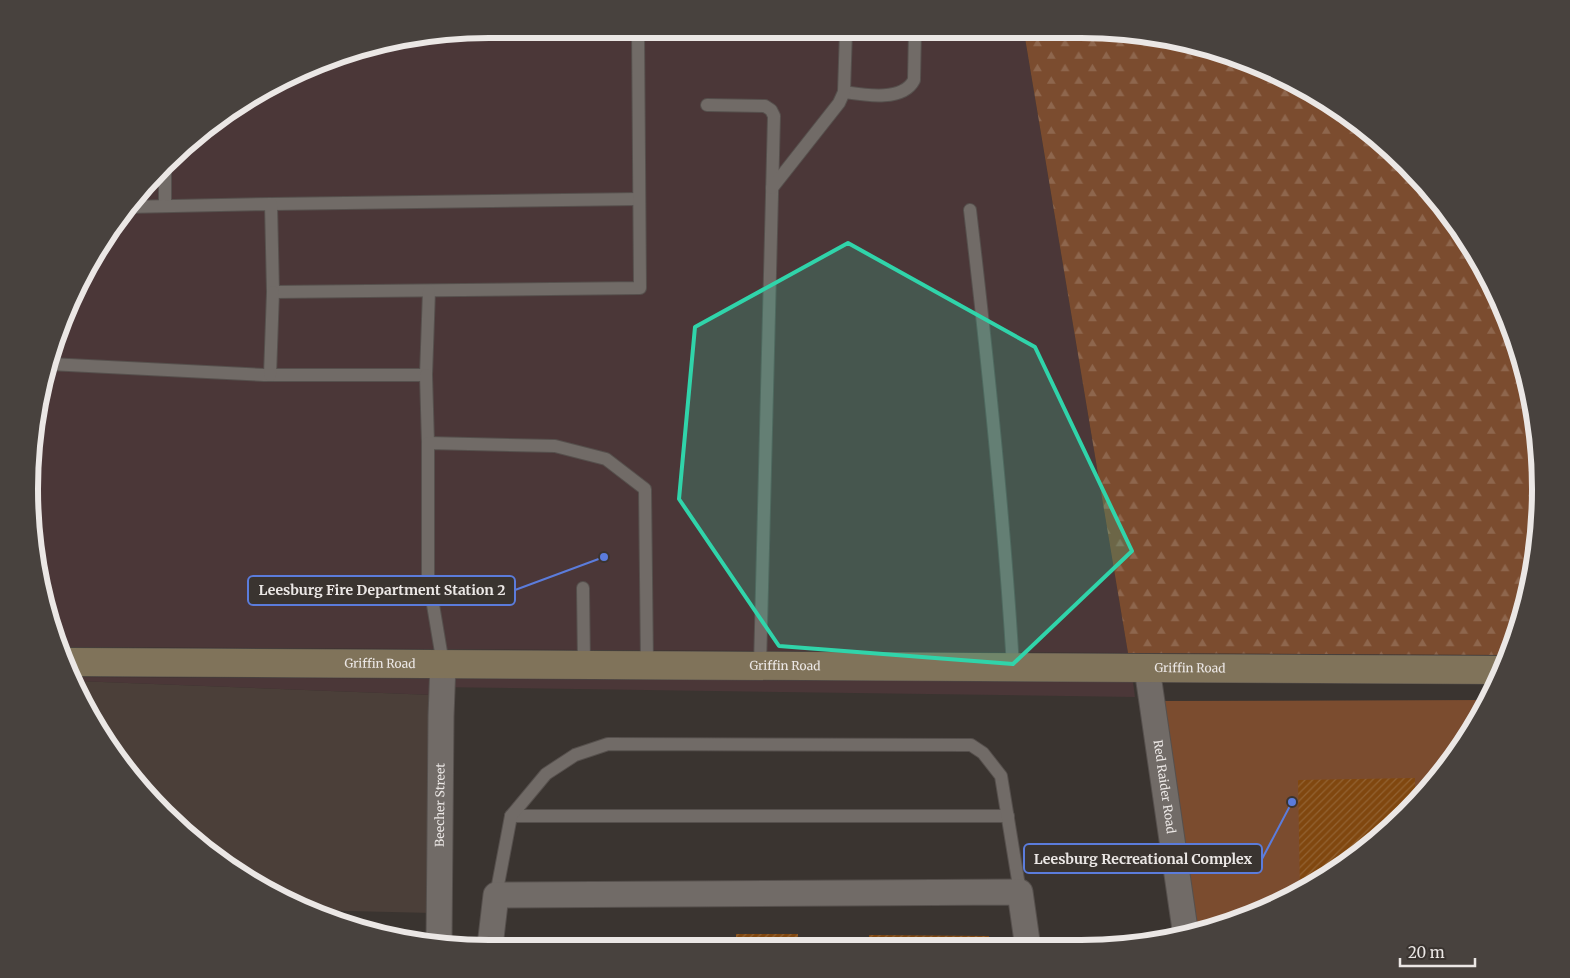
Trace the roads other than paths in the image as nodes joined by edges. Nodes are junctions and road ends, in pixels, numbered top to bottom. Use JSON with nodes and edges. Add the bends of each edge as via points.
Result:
{"nodes":[{"id":1,"x":638,"y":38,"type":"edge"},
{"id":2,"x":846,"y":38,"type":"edge"},
{"id":3,"x":915,"y":38,"type":"edge"},
{"id":4,"x":844,"y":92,"type":"junction"},
{"id":5,"x":707,"y":105,"type":"dead end"},
{"id":6,"x":165,"y":175,"type":"edge"},
{"id":7,"x":772,"y":188,"type":"junction"},
{"id":8,"x":639,"y":199,"type":"junction"},
{"id":9,"x":271,"y":204,"type":"junction"},
{"id":10,"x":165,"y":206,"type":"junction"},
{"id":11,"x":137,"y":207,"type":"edge"},
{"id":12,"x":970,"y":210,"type":"dead end"},
{"id":13,"x":429,"y":291,"type":"junction"},
{"id":14,"x":272,"y":292,"type":"junction"},
{"id":15,"x":55,"y":364,"type":"edge"},
{"id":16,"x":270,"y":374,"type":"junction"},
{"id":17,"x":426,"y":375,"type":"junction"},
{"id":18,"x":428,"y":443,"type":"junction"},
{"id":19,"x":583,"y":588,"type":"dead end"},
{"id":20,"x":72,"y":662,"type":"edge"},
{"id":21,"x":443,"y":664,"type":"junction"},
{"id":22,"x":584,"y":665,"type":"junction"},
{"id":23,"x":647,"y":665,"type":"junction"},
{"id":24,"x":760,"y":666,"type":"junction"},
{"id":25,"x":1013,"y":667,"type":"junction"},
{"id":26,"x":1147,"y":668,"type":"junction"},
{"id":27,"x":1494,"y":670,"type":"edge"},
{"id":28,"x":510,"y":816,"type":"junction"},
{"id":29,"x":1008,"y":816,"type":"junction"},
{"id":30,"x":1020,"y":892,"type":"junction"},
{"id":31,"x":496,"y":895,"type":"junction"},
{"id":32,"x":1185,"y":928,"type":"edge"},
{"id":33,"x":439,"y":938,"type":"edge"},
{"id":34,"x":491,"y":940,"type":"edge"},
{"id":35,"x":1027,"y":940,"type":"edge"}],
"edges":[{"from":1,"to":8,"type":"lane"},
{"from":2,"to":4,"type":"lane"},
{"from":3,"to":4,"type":"lane","via":[[911,87],[904,92],[870,96]]},
{"from":4,"to":7,"type":"lane","via":[[832,113]]},
{"from":5,"to":7,"type":"lane","via":[[765,106],[771,110],[774,116]]},
{"from":6,"to":10,"type":"lane"},
{"from":7,"to":24,"type":"lane"},
{"from":8,"to":9,"type":"lane"},
{"from":8,"to":13,"type":"lane","via":[[640,288]]},
{"from":9,"to":10,"type":"lane"},
{"from":9,"to":14,"type":"lane"},
{"from":10,"to":11,"type":"lane"},
{"from":12,"to":25,"type":"lane","via":[[988,367]]},
{"from":13,"to":14,"type":"lane"},
{"from":13,"to":17,"type":"lane"},
{"from":14,"to":16,"type":"lane"},
{"from":15,"to":16,"type":"lane"},
{"from":16,"to":17,"type":"lane"},
{"from":17,"to":18,"type":"lane"},
{"from":18,"to":21,"type":"lane","via":[[428,574]]},
{"from":18,"to":23,"type":"lane","via":[[556,446],[606,459],[645,489]]},
{"from":19,"to":22,"type":"lane"},
{"from":20,"to":21,"type":"street","name":"Griffin Road"},
{"from":21,"to":22,"type":"street","name":"Griffin Road"},
{"from":21,"to":33,"type":"street","name":"Beecher Street"},
{"from":22,"to":23,"type":"street","name":"Griffin Road"},
{"from":23,"to":24,"type":"street","name":"Griffin Road"},
{"from":24,"to":25,"type":"street","name":"Griffin Road"},
{"from":25,"to":26,"type":"street","name":"Griffin Road"},
{"from":26,"to":27,"type":"street","name":"Griffin Road"},
{"from":26,"to":32,"type":"street","name":"Red Raider Road"},
{"from":28,"to":29,"type":"lane"},
{"from":28,"to":29,"type":"lane","via":[[546,774],[575,755],[608,744],[971,745],[983,753],[1000,776]]},
{"from":28,"to":31,"type":"lane"},
{"from":29,"to":30,"type":"lane"},
{"from":30,"to":31,"type":"street"},
{"from":30,"to":35,"type":"street"},
{"from":31,"to":34,"type":"street"}]}
